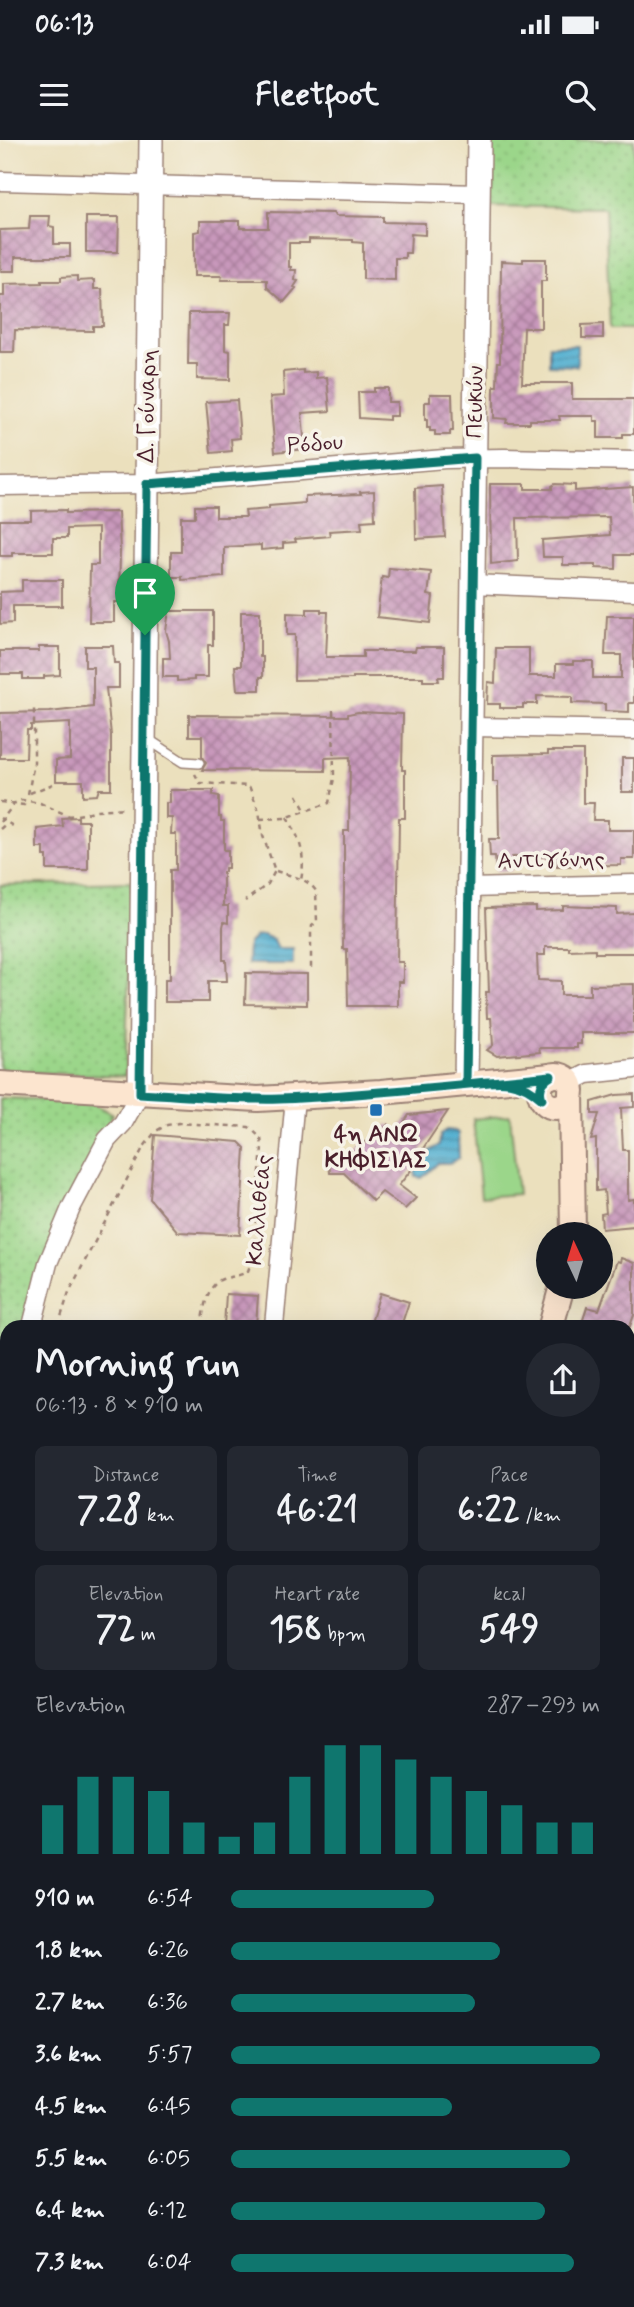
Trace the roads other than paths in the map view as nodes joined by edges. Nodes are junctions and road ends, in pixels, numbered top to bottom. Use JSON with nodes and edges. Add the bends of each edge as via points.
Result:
{"nodes":[{"id":1,"x":151,"y":140,"type":"edge"},
{"id":2,"x":479,"y":140,"type":"edge"},
{"id":3,"x":0,"y":181,"type":"edge"},
{"id":4,"x":151,"y":186,"type":"junction"},
{"id":5,"x":478,"y":194,"type":"junction"},
{"id":6,"x":475,"y":458,"type":"junction"},
{"id":7,"x":634,"y":461,"type":"edge"},
{"id":8,"x":147,"y":484,"type":"junction"},
{"id":9,"x":0,"y":486,"type":"edge"},
{"id":10,"x":473,"y":583,"type":"junction"},
{"id":11,"x":634,"y":591,"type":"edge"},
{"id":12,"x":471,"y":727,"type":"junction"},
{"id":13,"x":634,"y":730,"type":"edge"},
{"id":14,"x":144,"y":737,"type":"junction"},
{"id":15,"x":195,"y":763,"type":"road end"},
{"id":16,"x":634,"y":884,"type":"edge"},
{"id":17,"x":469,"y":888,"type":"junction"},
{"id":18,"x":634,"y":1069,"type":"edge"},
{"id":19,"x":0,"y":1084,"type":"edge"},
{"id":20,"x":466,"y":1084,"type":"junction"},
{"id":21,"x":556,"y":1090,"type":"junction"},
{"id":22,"x":140,"y":1093,"type":"junction"},
{"id":23,"x":295,"y":1098,"type":"junction"},
{"id":24,"x":573,"y":1222,"type":"edge"},
{"id":25,"x":558,"y":1299,"type":"edge"},
{"id":26,"x":34,"y":1320,"type":"edge"},
{"id":27,"x":275,"y":1320,"type":"edge"},
{"id":28,"x":553,"y":1320,"type":"edge"}],
"edges":[{"from":1,"to":4,"type":"street","name":"Δ. Γούναρη"},
{"from":2,"to":5,"type":"street","name":"Πευκών"},
{"from":3,"to":4,"type":"street"},
{"from":4,"to":5,"type":"street"},
{"from":4,"to":8,"type":"street","name":"Δ. Γούναρη"},
{"from":5,"to":6,"type":"street","name":"Πευκών"},
{"from":6,"to":7,"type":"street","name":"Ρόδου"},
{"from":6,"to":8,"type":"street","name":"Ρόδου"},
{"from":6,"to":10,"type":"street","name":"Πευκών"},
{"from":8,"to":9,"type":"street","name":"Ρόδου"},
{"from":8,"to":14,"type":"street","name":"Δ. Γούναρη"},
{"from":10,"to":11,"type":"street"},
{"from":10,"to":12,"type":"street","name":"Πευκών"},
{"from":12,"to":13,"type":"street"},
{"from":12,"to":17,"type":"street","name":"Πευκών"},
{"from":14,"to":15,"type":"lane","via":[[183,762]]},
{"from":14,"to":22,"type":"street","name":"Δ. Γούναρη"},
{"from":16,"to":17,"type":"street","name":"Αντιγόνης"},
{"from":17,"to":20,"type":"street","name":"Πευκών"},
{"from":18,"to":21,"type":"street","via":[[587,1074]]},
{"from":19,"to":22,"type":"main road"},
{"from":20,"to":21,"type":"main road","via":[[505,1080]]},
{"from":20,"to":23,"type":"main road"},
{"from":21,"to":24,"type":"main road","via":[[572,1161]]},
{"from":22,"to":23,"type":"main road"},
{"from":22,"to":26,"type":"street","via":[[107,1140],[71,1208],[48,1263]]},
{"from":23,"to":27,"type":"street","name":"Καλλιθέας"},
{"from":25,"to":28,"type":"main road"}]}
